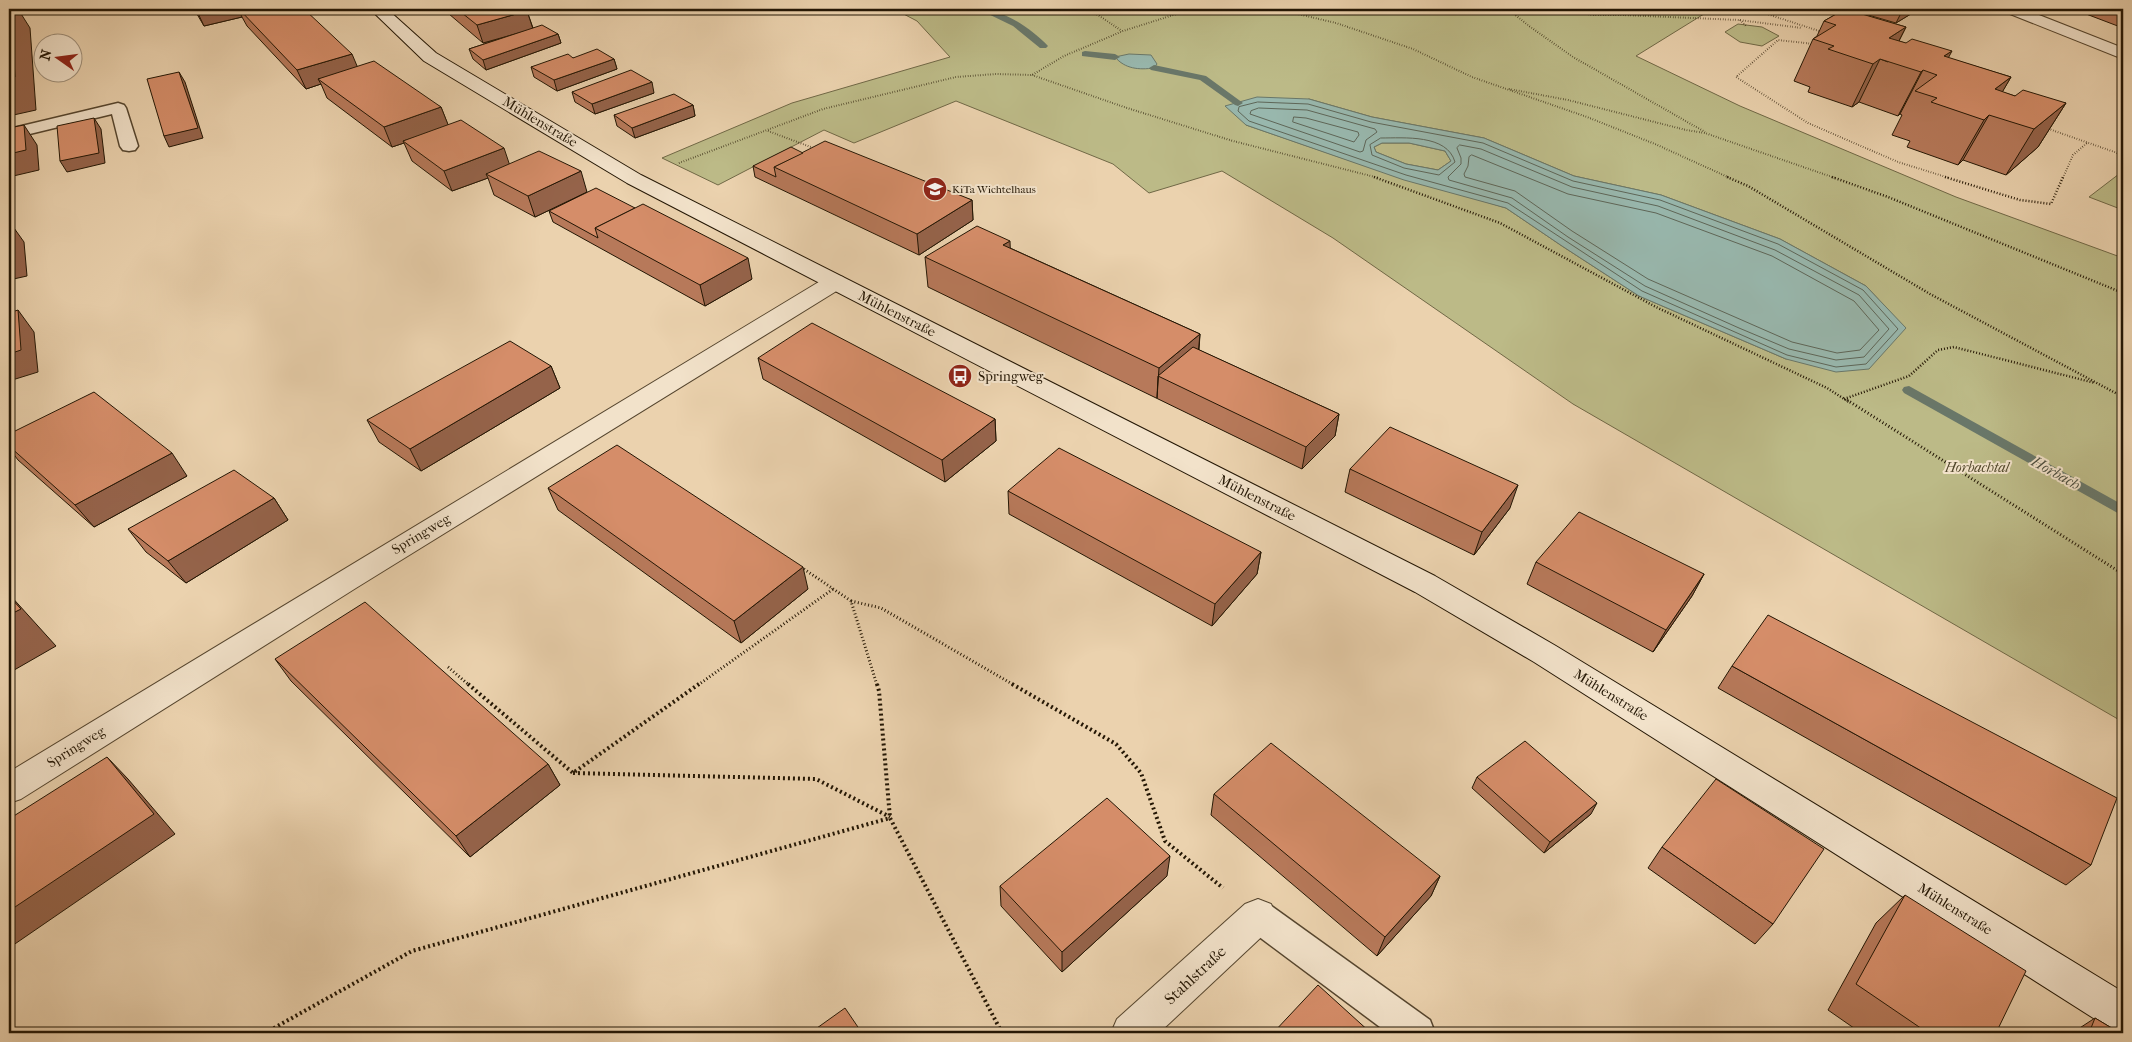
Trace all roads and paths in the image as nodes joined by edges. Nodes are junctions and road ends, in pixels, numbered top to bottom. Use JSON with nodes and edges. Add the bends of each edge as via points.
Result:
{"nodes":[{"id":1,"x":378,"y":9,"type":"edge"},
{"id":2,"x":1058,"y":9,"type":"edge"},
{"id":3,"x":1209,"y":9,"type":"edge"},
{"id":4,"x":1277,"y":9,"type":"edge"},
{"id":5,"x":1508,"y":9,"type":"edge"},
{"id":6,"x":1546,"y":9,"type":"edge"},
{"id":7,"x":1626,"y":9,"type":"edge"},
{"id":8,"x":1752,"y":9,"type":"edge"},
{"id":9,"x":2011,"y":9,"type":"edge"},
{"id":10,"x":1092,"y":10,"type":"edge"},
{"id":11,"x":1185,"y":10,"type":"edge"},
{"id":12,"x":1623,"y":15,"type":"junction"},
{"id":13,"x":1739,"y":20,"type":"junction"},
{"id":14,"x":1746,"y":26,"type":"dead end"},
{"id":15,"x":1812,"y":29,"type":"junction"},
{"id":16,"x":1122,"y":31,"type":"junction"},
{"id":17,"x":1830,"y":35,"type":"edge"},
{"id":18,"x":1774,"y":38,"type":"dead end"},
{"id":19,"x":1778,"y":40,"type":"junction"},
{"id":20,"x":1820,"y":43,"type":"edge"},
{"id":21,"x":2123,"y":54,"type":"edge"},
{"id":22,"x":1032,"y":75,"type":"junction"},
{"id":23,"x":1496,"y":86,"type":"junction"},
{"id":24,"x":2040,"y":126,"type":"edge"},
{"id":25,"x":767,"y":131,"type":"junction"},
{"id":26,"x":1705,"y":133,"type":"junction"},
{"id":27,"x":9,"y":134,"type":"edge"},
{"id":28,"x":2087,"y":143,"type":"junction"},
{"id":29,"x":129,"y":146,"type":"dead end"},
{"id":30,"x":823,"y":152,"type":"edge"},
{"id":31,"x":2123,"y":155,"type":"edge"},
{"id":32,"x":634,"y":179,"type":"junction"},
{"id":33,"x":835,"y":282,"type":"junction"},
{"id":34,"x":2123,"y":293,"type":"edge"},
{"id":35,"x":2101,"y":385,"type":"junction"},
{"id":36,"x":2123,"y":397,"type":"edge"},
{"id":37,"x":1844,"y":399,"type":"junction"},
{"id":38,"x":800,"y":567,"type":"edge"},
{"id":39,"x":2123,"y":574,"type":"edge"},
{"id":40,"x":833,"y":589,"type":"junction"},
{"id":41,"x":851,"y":601,"type":"junction"},
{"id":42,"x":448,"y":667,"type":"dead end"},
{"id":43,"x":573,"y":773,"type":"junction"},
{"id":44,"x":9,"y":789,"type":"edge"},
{"id":45,"x":890,"y":818,"type":"junction"},
{"id":46,"x":1258,"y":916,"type":"junction"},
{"id":47,"x":2123,"y":1014,"type":"edge"},
{"id":48,"x":265,"y":1033,"type":"edge"},
{"id":49,"x":1002,"y":1033,"type":"edge"},
{"id":50,"x":1132,"y":1033,"type":"edge"},
{"id":51,"x":1417,"y":1033,"type":"edge"}],
"edges":[{"from":1,"to":32,"type":"street","name":"Mühlenstraße","via":[[430,57]]},
{"from":2,"to":10,"type":"path"},
{"from":3,"to":11,"type":"path"},
{"from":4,"to":23,"type":"path","via":[[1336,23],[1413,49]]},
{"from":5,"to":26,"type":"path","via":[[1526,25],[1600,74]]},
{"from":6,"to":12,"type":"path"},
{"from":7,"to":12,"type":"path"},
{"from":8,"to":15,"type":"path"},
{"from":9,"to":21,"type":"street"},
{"from":10,"to":16,"type":"path"},
{"from":11,"to":16,"type":"path"},
{"from":12,"to":13,"type":"path"},
{"from":13,"to":14,"type":"path"},
{"from":13,"to":15,"type":"path"},
{"from":15,"to":17,"type":"path"},
{"from":16,"to":22,"type":"path","via":[[1064,56]]},
{"from":18,"to":19,"type":"path"},
{"from":19,"to":20,"type":"path"},
{"from":19,"to":28,"type":"path","via":[[1736,77],[1808,123],[1898,162],[2020,200],[2050,204],[2074,155]]},
{"from":22,"to":25,"type":"path","via":[[956,77],[823,109]]},
{"from":22,"to":37,"type":"path","via":[[1233,140],[1384,179],[1500,223],[1656,307]]},
{"from":23,"to":26,"type":"path"},
{"from":23,"to":35,"type":"path","via":[[1587,117],[1748,186],[1930,294]]},
{"from":24,"to":28,"type":"path"},
{"from":25,"to":30,"type":"path"},
{"from":25,"to":32,"type":"path"},
{"from":26,"to":34,"type":"path","via":[[1888,197]]},
{"from":27,"to":29,"type":"lane","via":[[118,108]]},
{"from":28,"to":31,"type":"path"},
{"from":32,"to":33,"type":"street","name":"Mühlenstraße"},
{"from":33,"to":44,"type":"street","name":"Springweg"},
{"from":33,"to":47,"type":"street","name":"Mühlenstraße","via":[[1434,589],[1545,654]]},
{"from":35,"to":36,"type":"path"},
{"from":35,"to":37,"type":"path","via":[[1954,347],[1938,350],[1909,376]]},
{"from":37,"to":39,"type":"path"},
{"from":38,"to":40,"type":"path"},
{"from":40,"to":41,"type":"path"},
{"from":40,"to":43,"type":"path"},
{"from":41,"to":45,"type":"path","via":[[879,691]]},
{"from":41,"to":46,"type":"path","via":[[881,608],[1116,744],[1141,773],[1165,841]]},
{"from":42,"to":43,"type":"path"},
{"from":43,"to":45,"type":"path","via":[[816,779]]},
{"from":45,"to":48,"type":"path","via":[[412,951]]},
{"from":45,"to":49,"type":"path"},
{"from":46,"to":50,"type":"street","name":"Stahlstraße"},
{"from":46,"to":51,"type":"lane"}]}
